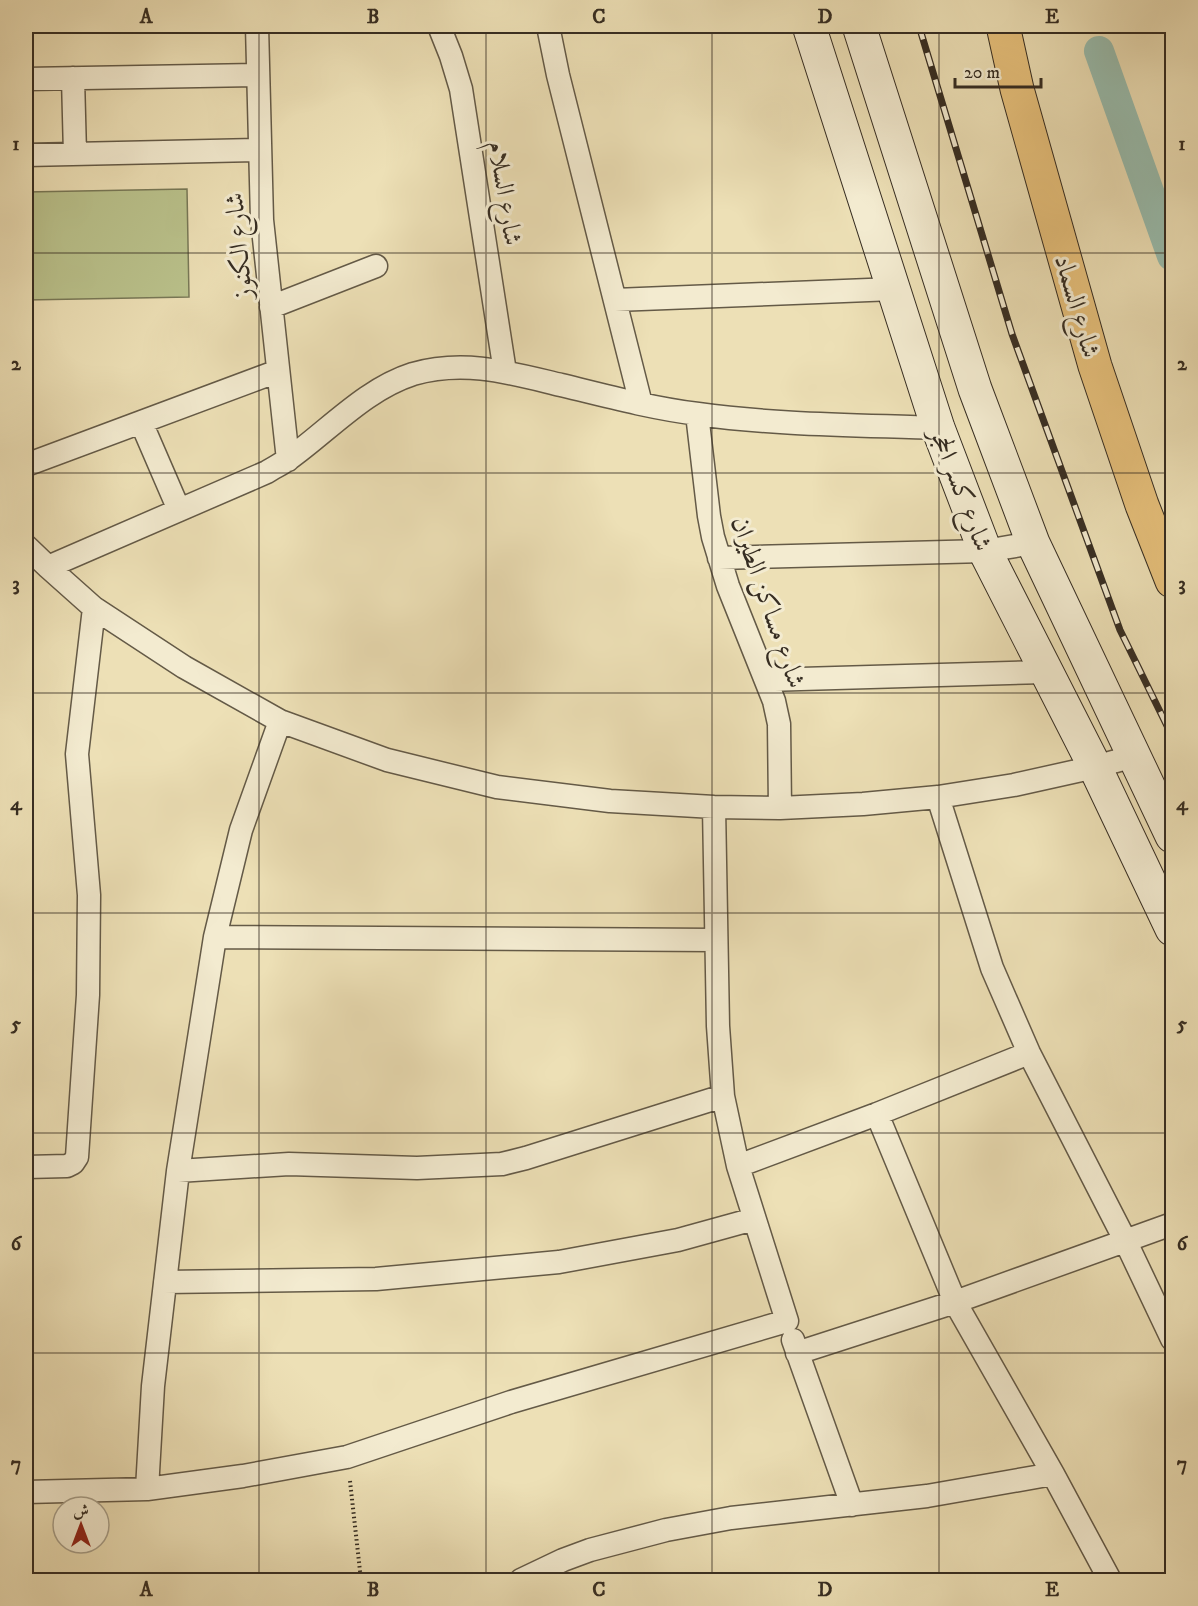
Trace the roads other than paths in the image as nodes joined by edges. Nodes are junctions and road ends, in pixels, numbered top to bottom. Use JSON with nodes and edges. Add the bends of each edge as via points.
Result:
{"nodes":[{"id":1,"x":256,"y":26,"type":"edge"},
{"id":2,"x":439,"y":26,"type":"edge"},
{"id":3,"x":548,"y":26,"type":"edge"},
{"id":4,"x":809,"y":26,"type":"edge"},
{"id":5,"x":859,"y":26,"type":"edge"},
{"id":6,"x":1003,"y":26,"type":"edge"},
{"id":7,"x":257,"y":75,"type":"junction"},
{"id":8,"x":73,"y":78,"type":"junction"},
{"id":9,"x":26,"y":79,"type":"edge"},
{"id":10,"x":260,"y":150,"type":"junction"},
{"id":11,"x":75,"y":154,"type":"junction"},
{"id":12,"x":26,"y":155,"type":"edge"},
{"id":13,"x":376,"y":266,"type":"dead end"},
{"id":14,"x":894,"y":290,"type":"junction"},
{"id":15,"x":615,"y":300,"type":"junction"},
{"id":16,"x":271,"y":307,"type":"junction"},
{"id":17,"x":278,"y":371,"type":"junction"},
{"id":18,"x":505,"y":372,"type":"junction"},
{"id":19,"x":641,"y":404,"type":"junction"},
{"id":20,"x":697,"y":414,"type":"junction"},
{"id":21,"x":141,"y":422,"type":"junction"},
{"id":22,"x":938,"y":428,"type":"junction"},
{"id":23,"x":288,"y":460,"type":"junction"},
{"id":24,"x":26,"y":465,"type":"edge"},
{"id":25,"x":179,"y":510,"type":"junction"},
{"id":26,"x":1033,"y":543,"type":"junction"},
{"id":27,"x":26,"y":546,"type":"edge"},
{"id":28,"x":985,"y":551,"type":"junction"},
{"id":29,"x":719,"y":558,"type":"junction"},
{"id":30,"x":48,"y":567,"type":"junction"},
{"id":31,"x":1173,"y":581,"type":"edge"},
{"id":32,"x":94,"y":608,"type":"junction"},
{"id":33,"x":1046,"y":672,"type":"junction"},
{"id":34,"x":766,"y":680,"type":"junction"},
{"id":35,"x":280,"y":721,"type":"junction"},
{"id":36,"x":1134,"y":756,"type":"junction"},
{"id":37,"x":1095,"y":766,"type":"junction"},
{"id":38,"x":938,"y":797,"type":"junction"},
{"id":39,"x":714,"y":807,"type":"junction"},
{"id":40,"x":780,"y":808,"type":"junction"},
{"id":41,"x":1173,"y":836,"type":"edge"},
{"id":42,"x":1173,"y":928,"type":"edge"},
{"id":43,"x":215,"y":937,"type":"junction"},
{"id":44,"x":716,"y":940,"type":"junction"},
{"id":45,"x":1029,"y":1053,"type":"junction"},
{"id":46,"x":723,"y":1096,"type":"junction"},
{"id":47,"x":877,"y":1114,"type":"junction"},
{"id":48,"x":738,"y":1166,"type":"junction"},
{"id":49,"x":26,"y":1167,"type":"edge"},
{"id":50,"x":178,"y":1172,"type":"junction"},
{"id":51,"x":754,"y":1219,"type":"junction"},
{"id":52,"x":1173,"y":1224,"type":"edge"},
{"id":53,"x":1125,"y":1240,"type":"junction"},
{"id":54,"x":165,"y":1281,"type":"junction"},
{"id":55,"x":955,"y":1302,"type":"junction"},
{"id":56,"x":787,"y":1321,"type":"junction"},
{"id":57,"x":1173,"y":1339,"type":"edge"},
{"id":58,"x":797,"y":1353,"type":"junction"},
{"id":59,"x":1053,"y":1474,"type":"junction"},
{"id":60,"x":147,"y":1489,"type":"junction"},
{"id":61,"x":26,"y":1492,"type":"edge"},
{"id":62,"x":852,"y":1505,"type":"junction"},
{"id":63,"x":521,"y":1581,"type":"edge"},
{"id":64,"x":1110,"y":1581,"type":"edge"}],
"edges":[{"from":1,"to":7,"type":"street","name":"شارع الكنوز"},
{"from":2,"to":18,"type":"street","name":"شارع السلام","via":[[461,89]]},
{"from":3,"to":15,"type":"street"},
{"from":4,"to":14,"type":"main road","name":"شارع كسر الحجر"},
{"from":5,"to":26,"type":"main road","name":"شارع كسر الحجر","via":[[975,389]]},
{"from":6,"to":31,"type":"highway","name":"شارع السماد","via":[[1095,366],[1142,505]]},
{"from":7,"to":8,"type":"street"},
{"from":7,"to":10,"type":"street","name":"شارع الكنوز"},
{"from":8,"to":9,"type":"street"},
{"from":8,"to":11,"type":"street"},
{"from":10,"to":11,"type":"street"},
{"from":10,"to":16,"type":"street","name":"شارع الكنوز"},
{"from":11,"to":12,"type":"street"},
{"from":13,"to":16,"type":"street"},
{"from":14,"to":15,"type":"street"},
{"from":14,"to":22,"type":"main road","name":"شارع كسر الحجر"},
{"from":15,"to":19,"type":"street"},
{"from":16,"to":17,"type":"street","name":"شارع الكنوز"},
{"from":17,"to":21,"type":"street"},
{"from":17,"to":23,"type":"street","name":"شارع الكنوز"},
{"from":18,"to":19,"type":"street"},
{"from":18,"to":23,"type":"street","via":[[443,368],[384,386]]},
{"from":19,"to":20,"type":"street"},
{"from":20,"to":22,"type":"street","via":[[758,421]]},
{"from":20,"to":29,"type":"street","name":"شارع مساكن الطيران","via":[[709,516]]},
{"from":21,"to":24,"type":"street"},
{"from":21,"to":25,"type":"street"},
{"from":22,"to":28,"type":"main road","name":"شارع كسر الحجر"},
{"from":23,"to":25,"type":"street"},
{"from":25,"to":30,"type":"street"},
{"from":26,"to":28,"type":"street"},
{"from":26,"to":36,"type":"main road","name":"شارع كسر الحجر"},
{"from":27,"to":30,"type":"street"},
{"from":28,"to":29,"type":"street"},
{"from":28,"to":33,"type":"main road","name":"شارع كسر الحجر"},
{"from":29,"to":34,"type":"street","name":"شارع مساكن الطيران"},
{"from":30,"to":32,"type":"street"},
{"from":32,"to":35,"type":"street","via":[[184,667]]},
{"from":32,"to":49,"type":"street","via":[[77,754],[89,895],[88,995],[77,1157],[67,1166]]},
{"from":33,"to":34,"type":"street"},
{"from":33,"to":37,"type":"main road","name":"شارع كسر الحجر"},
{"from":34,"to":40,"type":"street","name":"شارع مساكن الطيران","via":[[779,724]]},
{"from":35,"to":39,"type":"street","via":[[387,760],[497,787],[610,801]]},
{"from":35,"to":43,"type":"street","via":[[241,830]]},
{"from":36,"to":37,"type":"street"},
{"from":36,"to":41,"type":"main road","name":"شارع كسر الحجر"},
{"from":37,"to":38,"type":"street"},
{"from":37,"to":42,"type":"main road","name":"شارع كسر الحجر"},
{"from":38,"to":40,"type":"street"},
{"from":38,"to":45,"type":"street","via":[[992,968]]},
{"from":39,"to":40,"type":"street"},
{"from":39,"to":44,"type":"street"},
{"from":43,"to":44,"type":"street"},
{"from":43,"to":50,"type":"street"},
{"from":44,"to":46,"type":"street"},
{"from":45,"to":47,"type":"street"},
{"from":45,"to":53,"type":"street"},
{"from":46,"to":48,"type":"street"},
{"from":46,"to":50,"type":"street","via":[[502,1164],[417,1168],[289,1164]]},
{"from":47,"to":48,"type":"street"},
{"from":47,"to":55,"type":"street"},
{"from":48,"to":51,"type":"street"},
{"from":50,"to":54,"type":"street"},
{"from":51,"to":54,"type":"street","via":[[678,1240],[559,1262],[376,1279]]},
{"from":51,"to":56,"type":"street"},
{"from":52,"to":53,"type":"street"},
{"from":53,"to":55,"type":"street"},
{"from":53,"to":57,"type":"street"},
{"from":54,"to":60,"type":"street"},
{"from":55,"to":58,"type":"street"},
{"from":55,"to":59,"type":"street"},
{"from":56,"to":58,"type":"street"},
{"from":56,"to":60,"type":"street","via":[[511,1402],[347,1457]]},
{"from":58,"to":62,"type":"street"},
{"from":59,"to":62,"type":"street"},
{"from":59,"to":64,"type":"street"},
{"from":60,"to":61,"type":"street"},
{"from":62,"to":63,"type":"street","via":[[731,1518],[666,1530],[590,1550]]}]}
